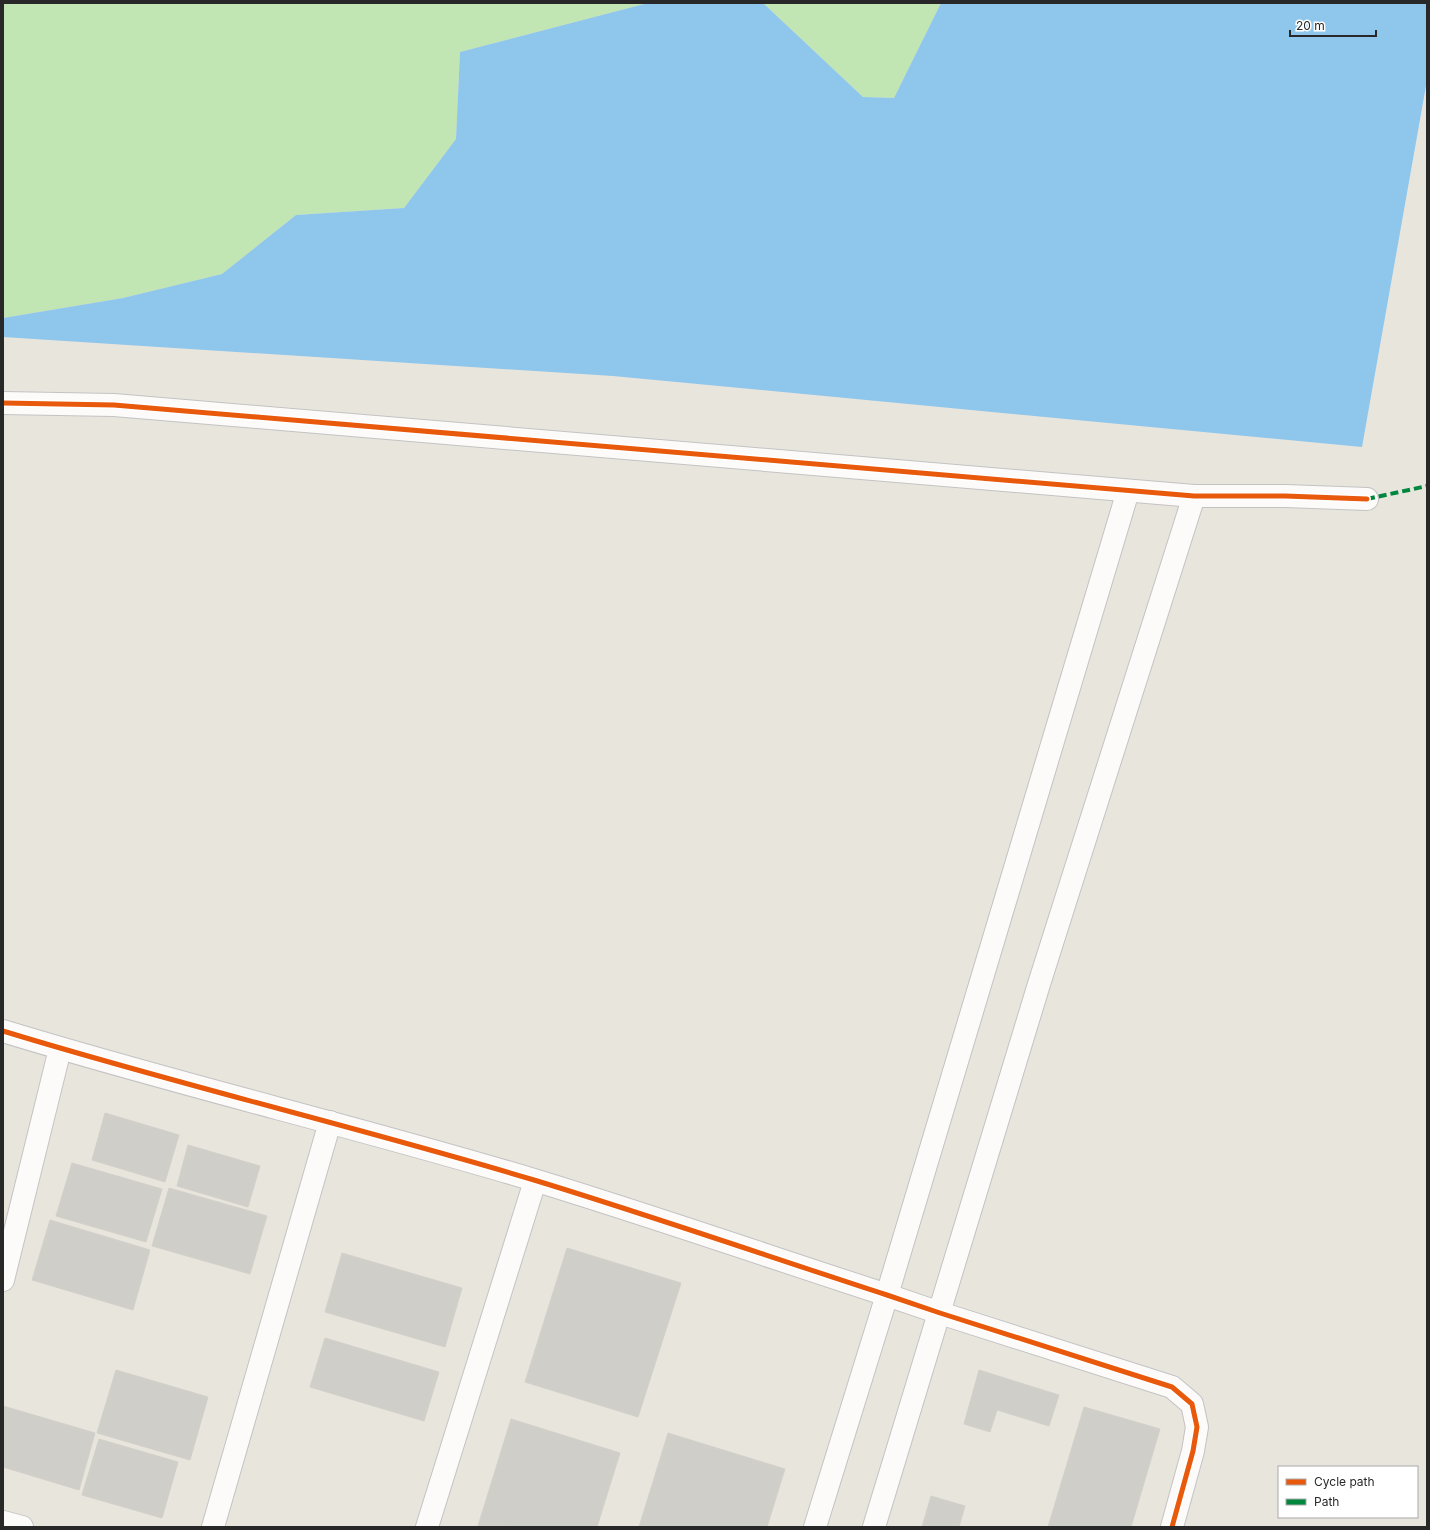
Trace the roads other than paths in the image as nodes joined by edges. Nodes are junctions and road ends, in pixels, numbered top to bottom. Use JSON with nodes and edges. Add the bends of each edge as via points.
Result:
{"nodes":[{"id":1,"x":3,"y":403,"type":"edge"},
{"id":2,"x":1128,"y":491,"type":"junction"},
{"id":3,"x":1194,"y":496,"type":"junction"},
{"id":4,"x":1367,"y":499,"type":"dead end"},
{"id":5,"x":3,"y":1031,"type":"edge"},
{"id":6,"x":60,"y":1048,"type":"junction"},
{"id":7,"x":330,"y":1122,"type":"junction"},
{"id":8,"x":535,"y":1180,"type":"junction"},
{"id":9,"x":3,"y":1280,"type":"edge"},
{"id":10,"x":887,"y":1295,"type":"junction"},
{"id":11,"x":940,"y":1313,"type":"junction"},
{"id":12,"x":3,"y":1522,"type":"edge"},
{"id":13,"x":22,"y":1527,"type":"edge"},
{"id":14,"x":213,"y":1527,"type":"edge"},
{"id":15,"x":427,"y":1527,"type":"edge"},
{"id":16,"x":815,"y":1527,"type":"edge"},
{"id":17,"x":874,"y":1527,"type":"edge"},
{"id":18,"x":1172,"y":1527,"type":"edge"}],
"edges":[{"from":1,"to":2,"type":"street","via":[[122,406]]},
{"from":2,"to":3,"type":"street"},
{"from":2,"to":10,"type":"street"},
{"from":3,"to":4,"type":"street"},
{"from":3,"to":11,"type":"street","via":[[1039,984]]},
{"from":5,"to":6,"type":"street"},
{"from":6,"to":7,"type":"street"},
{"from":6,"to":9,"type":"street"},
{"from":7,"to":8,"type":"street"},
{"from":7,"to":14,"type":"street"},
{"from":8,"to":10,"type":"street"},
{"from":8,"to":15,"type":"street"},
{"from":10,"to":11,"type":"street"},
{"from":10,"to":16,"type":"street"},
{"from":11,"to":17,"type":"street"},
{"from":11,"to":18,"type":"street","via":[[1172,1387],[1192,1404],[1197,1427]]},
{"from":12,"to":13,"type":"street"}]}
